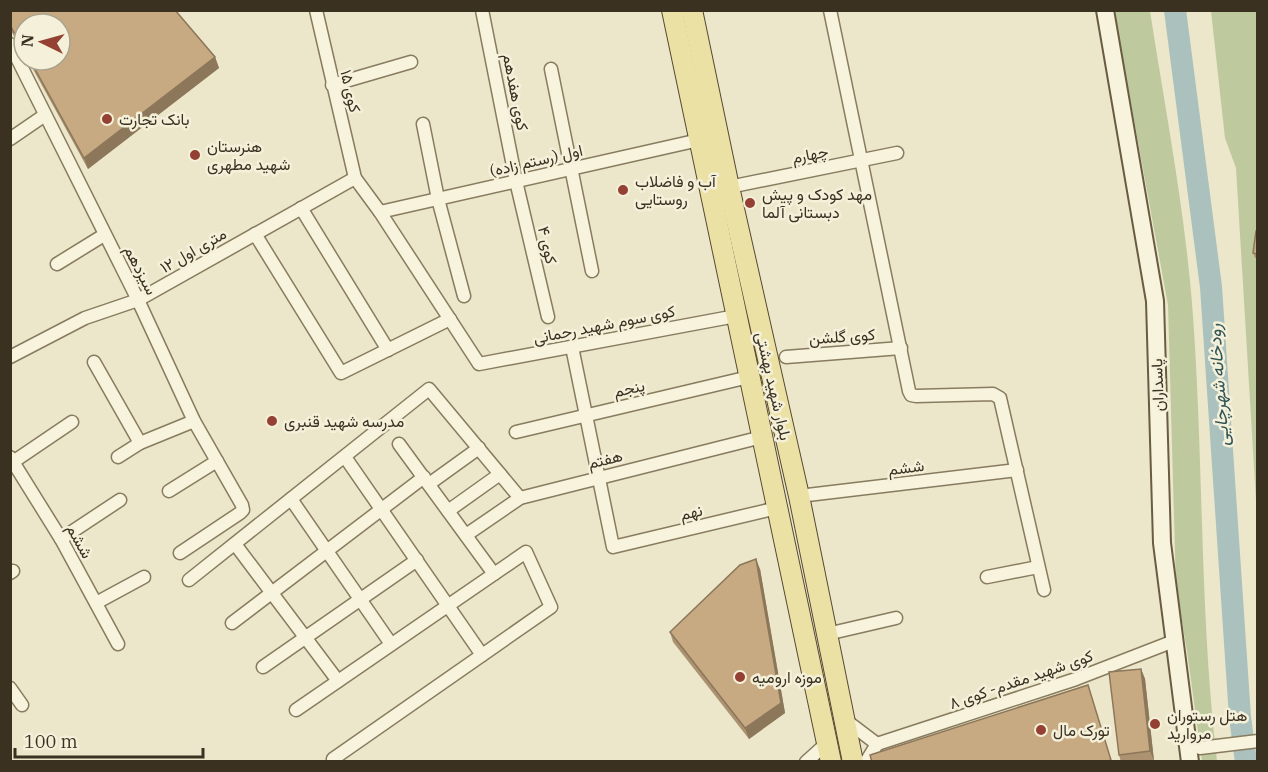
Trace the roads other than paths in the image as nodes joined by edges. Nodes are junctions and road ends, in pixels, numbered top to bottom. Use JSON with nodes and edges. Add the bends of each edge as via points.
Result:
{"nodes":[{"id":1,"x":316,"y":10,"type":"edge"},
{"id":2,"x":482,"y":10,"type":"edge"},
{"id":3,"x":672,"y":10,"type":"edge"},
{"id":4,"x":692,"y":10,"type":"edge"},
{"id":5,"x":830,"y":10,"type":"edge"},
{"id":6,"x":1106,"y":10,"type":"edge"},
{"id":7,"x":10,"y":44,"type":"edge"},
{"id":8,"x":411,"y":62,"type":"dead end"},
{"id":9,"x":551,"y":69,"type":"dead end"},
{"id":10,"x":332,"y":85,"type":"junction"},
{"id":11,"x":45,"y":115,"type":"junction"},
{"id":12,"x":423,"y":124,"type":"dead end"},
{"id":13,"x":10,"y":139,"type":"edge"},
{"id":14,"x":699,"y":140,"type":"junction"},
{"id":15,"x":897,"y":153,"type":"dead end"},
{"id":16,"x":862,"y":161,"type":"junction"},
{"id":17,"x":570,"y":169,"type":"junction"},
{"id":18,"x":355,"y":178,"type":"junction"},
{"id":19,"x":516,"y":181,"type":"junction"},
{"id":20,"x":729,"y":187,"type":"junction"},
{"id":21,"x":438,"y":199,"type":"junction"},
{"id":22,"x":301,"y":208,"type":"junction"},
{"id":23,"x":380,"y":212,"type":"junction"},
{"id":24,"x":255,"y":234,"type":"junction"},
{"id":25,"x":104,"y":235,"type":"junction"},
{"id":26,"x":57,"y":264,"type":"dead end"},
{"id":27,"x":592,"y":271,"type":"dead end"},
{"id":28,"x":464,"y":296,"type":"dead end"},
{"id":29,"x":138,"y":300,"type":"junction"},
{"id":30,"x":736,"y":316,"type":"junction"},
{"id":31,"x":548,"y":317,"type":"dead end"},
{"id":32,"x":450,"y":319,"type":"junction"},
{"id":33,"x":572,"y":347,"type":"junction"},
{"id":34,"x":901,"y":348,"type":"junction"},
{"id":35,"x":388,"y":350,"type":"junction"},
{"id":36,"x":10,"y":357,"type":"edge"},
{"id":37,"x":786,"y":357,"type":"dead end"},
{"id":38,"x":94,"y":362,"type":"dead end"},
{"id":39,"x":749,"y":377,"type":"junction"},
{"id":40,"x":586,"y":416,"type":"junction"},
{"id":41,"x":194,"y":421,"type":"junction"},
{"id":42,"x":72,"y":422,"type":"dead end"},
{"id":43,"x":516,"y":432,"type":"dead end"},
{"id":44,"x":762,"y":437,"type":"junction"},
{"id":45,"x":140,"y":443,"type":"junction"},
{"id":46,"x":399,"y":444,"type":"dead end"},
{"id":47,"x":478,"y":448,"type":"junction"},
{"id":48,"x":345,"y":456,"type":"junction"},
{"id":49,"x":117,"y":457,"type":"dead end"},
{"id":50,"x":12,"y":461,"type":"edge"},
{"id":51,"x":217,"y":461,"type":"junction"},
{"id":52,"x":1017,"y":470,"type":"junction"},
{"id":53,"x":500,"y":474,"type":"junction"},
{"id":54,"x":599,"y":478,"type":"junction"},
{"id":55,"x":426,"y":481,"type":"junction"},
{"id":56,"x":169,"y":491,"type":"dead end"},
{"id":57,"x":799,"y":496,"type":"junction"},
{"id":58,"x":520,"y":498,"type":"junction"},
{"id":59,"x":291,"y":499,"type":"junction"},
{"id":60,"x":120,"y":500,"type":"dead end"},
{"id":61,"x":777,"y":508,"type":"junction"},
{"id":62,"x":381,"y":510,"type":"junction"},
{"id":63,"x":448,"y":511,"type":"junction"},
{"id":64,"x":466,"y":535,"type":"junction"},
{"id":65,"x":61,"y":539,"type":"junction"},
{"id":66,"x":235,"y":544,"type":"junction"},
{"id":67,"x":327,"y":551,"type":"junction"},
{"id":68,"x":180,"y":553,"type":"dead end"},
{"id":69,"x":417,"y":561,"type":"junction"},
{"id":70,"x":1038,"y":567,"type":"junction"},
{"id":71,"x":494,"y":574,"type":"junction"},
{"id":72,"x":144,"y":577,"type":"dead end"},
{"id":73,"x":987,"y":578,"type":"dead end"},
{"id":74,"x":189,"y":580,"type":"dead end"},
{"id":75,"x":1044,"y":590,"type":"dead end"},
{"id":76,"x":272,"y":593,"type":"junction"},
{"id":77,"x":360,"y":600,"type":"junction"},
{"id":78,"x":96,"y":603,"type":"junction"},
{"id":79,"x":448,"y":605,"type":"junction"},
{"id":80,"x":896,"y":618,"type":"dead end"},
{"id":81,"x":232,"y":623,"type":"dead end"},
{"id":82,"x":827,"y":634,"type":"junction"},
{"id":83,"x":305,"y":638,"type":"junction"},
{"id":84,"x":1174,"y":641,"type":"junction"},
{"id":85,"x":118,"y":644,"type":"dead end"},
{"id":86,"x":392,"y":644,"type":"junction"},
{"id":87,"x":482,"y":655,"type":"junction"},
{"id":88,"x":263,"y":667,"type":"dead end"},
{"id":89,"x":338,"y":681,"type":"junction"},
{"id":90,"x":10,"y":688,"type":"edge"},
{"id":91,"x":22,"y":705,"type":"dead end"},
{"id":92,"x":296,"y":710,"type":"dead end"},
{"id":93,"x":843,"y":719,"type":"junction"},
{"id":94,"x":1257,"y":741,"type":"edge"},
{"id":95,"x":877,"y":744,"type":"junction"},
{"id":96,"x":829,"y":752,"type":"edge"},
{"id":97,"x":1195,"y":755,"type":"edge"},
{"id":98,"x":333,"y":759,"type":"dead end"},
{"id":99,"x":806,"y":762,"type":"edge"},
{"id":100,"x":853,"y":762,"type":"edge"},
{"id":101,"x":866,"y":762,"type":"edge"}],
"edges":[{"from":1,"to":10,"type":"street","name":"کوی ۱۵"},
{"from":2,"to":19,"type":"street","name":"کوی هفدهم"},
{"from":3,"to":14,"type":"main road","name":"بلوار شهید بهشتی"},
{"from":4,"to":20,"type":"main road","name":"بلوار شهید بهشتی"},
{"from":5,"to":16,"type":"street"},
{"from":6,"to":84,"type":"main road","name":"پاسداران","via":[[1155,301],[1162,543]]},
{"from":7,"to":11,"type":"street","name":"سیزدهم"},
{"from":8,"to":10,"type":"street"},
{"from":9,"to":17,"type":"street"},
{"from":10,"to":18,"type":"street","name":"کوی ۱۵"},
{"from":11,"to":13,"type":"street"},
{"from":11,"to":25,"type":"street","name":"سیزدهم"},
{"from":12,"to":21,"type":"street"},
{"from":14,"to":17,"type":"street","name":"اول (رستم زاده)"},
{"from":14,"to":30,"type":"main road","name":"بلوار شهید بهشتی"},
{"from":15,"to":16,"type":"street","name":"چهارم"},
{"from":16,"to":20,"type":"street","name":"چهارم"},
{"from":16,"to":34,"type":"street"},
{"from":17,"to":19,"type":"street","name":"اول (رستم زاده)"},
{"from":17,"to":27,"type":"street"},
{"from":18,"to":22,"type":"street","name":"۱۲ متری اول"},
{"from":18,"to":23,"type":"street"},
{"from":19,"to":21,"type":"street","name":"اول (رستم زاده)"},
{"from":19,"to":31,"type":"street","name":"کوی ۴"},
{"from":20,"to":57,"type":"main road","name":"بلوار شهید بهشتی"},
{"from":21,"to":23,"type":"street","name":"اول (رستم زاده)"},
{"from":21,"to":28,"type":"street"},
{"from":22,"to":24,"type":"street","name":"۱۲ متری اول"},
{"from":22,"to":35,"type":"street"},
{"from":23,"to":32,"type":"street"},
{"from":24,"to":29,"type":"street","name":"۱۲ متری اول"},
{"from":24,"to":35,"type":"street","via":[[341,373]]},
{"from":25,"to":26,"type":"street"},
{"from":25,"to":29,"type":"street","name":"سیزدهم"},
{"from":29,"to":36,"type":"street","name":"۱۲ متری اول","via":[[85,318]]},
{"from":29,"to":41,"type":"street","name":"سیزدهم"},
{"from":30,"to":33,"type":"street","name":"کوی سوم شهید رحمانی"},
{"from":30,"to":39,"type":"main road","name":"بلوار شهید بهشتی"},
{"from":32,"to":33,"type":"street","name":"کوی سوم شهید رحمانی","via":[[479,364]]},
{"from":32,"to":35,"type":"street"},
{"from":33,"to":40,"type":"street"},
{"from":34,"to":37,"type":"street","name":"کوی گلشن"},
{"from":34,"to":52,"type":"street","via":[[911,395],[993,394],[1000,398]]},
{"from":38,"to":45,"type":"street"},
{"from":39,"to":40,"type":"street","name":"پنجم"},
{"from":39,"to":44,"type":"main road","name":"بلوار شهید بهشتی"},
{"from":40,"to":43,"type":"street","name":"پنجم"},
{"from":40,"to":54,"type":"street"},
{"from":41,"to":45,"type":"street"},
{"from":41,"to":51,"type":"street","name":"سیزدهم"},
{"from":42,"to":50,"type":"street"},
{"from":44,"to":54,"type":"street","name":"هفتم"},
{"from":44,"to":61,"type":"main road","name":"بلوار شهید بهشتی"},
{"from":45,"to":49,"type":"street"},
{"from":46,"to":55,"type":"street"},
{"from":47,"to":48,"type":"street","via":[[429,389]]},
{"from":47,"to":53,"type":"street"},
{"from":47,"to":55,"type":"street"},
{"from":48,"to":59,"type":"street"},
{"from":48,"to":62,"type":"street"},
{"from":50,"to":65,"type":"street","name":"ششم"},
{"from":51,"to":56,"type":"street"},
{"from":51,"to":68,"type":"street","name":"سیزدهم","via":[[243,510]]},
{"from":52,"to":57,"type":"street","name":"ششم"},
{"from":52,"to":70,"type":"street"},
{"from":53,"to":58,"type":"street"},
{"from":53,"to":63,"type":"street"},
{"from":54,"to":58,"type":"street","name":"هفتم"},
{"from":54,"to":61,"type":"street","name":"نهم","via":[[613,547]]},
{"from":55,"to":62,"type":"street"},
{"from":55,"to":63,"type":"street"},
{"from":57,"to":82,"type":"main road","name":"بلوار شهید بهشتی"},
{"from":58,"to":64,"type":"street","name":"هفتم"},
{"from":59,"to":66,"type":"street"},
{"from":59,"to":67,"type":"street"},
{"from":60,"to":65,"type":"street"},
{"from":61,"to":96,"type":"main road","name":"بلوار شهید بهشتی"},
{"from":62,"to":67,"type":"street"},
{"from":62,"to":69,"type":"street"},
{"from":63,"to":64,"type":"street"},
{"from":64,"to":71,"type":"street"},
{"from":65,"to":78,"type":"street","name":"ششم"},
{"from":66,"to":74,"type":"street"},
{"from":66,"to":76,"type":"street"},
{"from":67,"to":76,"type":"street"},
{"from":67,"to":77,"type":"street"},
{"from":69,"to":77,"type":"street"},
{"from":69,"to":79,"type":"street"},
{"from":70,"to":73,"type":"street"},
{"from":70,"to":75,"type":"street"},
{"from":71,"to":79,"type":"street"},
{"from":71,"to":87,"type":"street","via":[[526,552],[551,607]]},
{"from":72,"to":78,"type":"street"},
{"from":76,"to":81,"type":"street"},
{"from":76,"to":83,"type":"street"},
{"from":77,"to":83,"type":"street"},
{"from":77,"to":86,"type":"street"},
{"from":78,"to":85,"type":"street","name":"ششم"},
{"from":79,"to":86,"type":"street"},
{"from":79,"to":87,"type":"street"},
{"from":80,"to":82,"type":"street"},
{"from":82,"to":93,"type":"main road","name":"بلوار شهید بهشتی"},
{"from":83,"to":88,"type":"street"},
{"from":83,"to":89,"type":"street"},
{"from":84,"to":95,"type":"street","name":"کوی شهید مقدم- کوی ۸","via":[[1076,679]]},
{"from":84,"to":97,"type":"main road","name":"پاسداران"},
{"from":86,"to":89,"type":"street"},
{"from":87,"to":98,"type":"street"},
{"from":89,"to":92,"type":"street"},
{"from":90,"to":91,"type":"street"},
{"from":93,"to":95,"type":"street"},
{"from":93,"to":100,"type":"main road","name":"بلوار شهید بهشتی"},
{"from":94,"to":97,"type":"street"},
{"from":95,"to":101,"type":"street"},
{"from":96,"to":99,"type":"street"}]}
